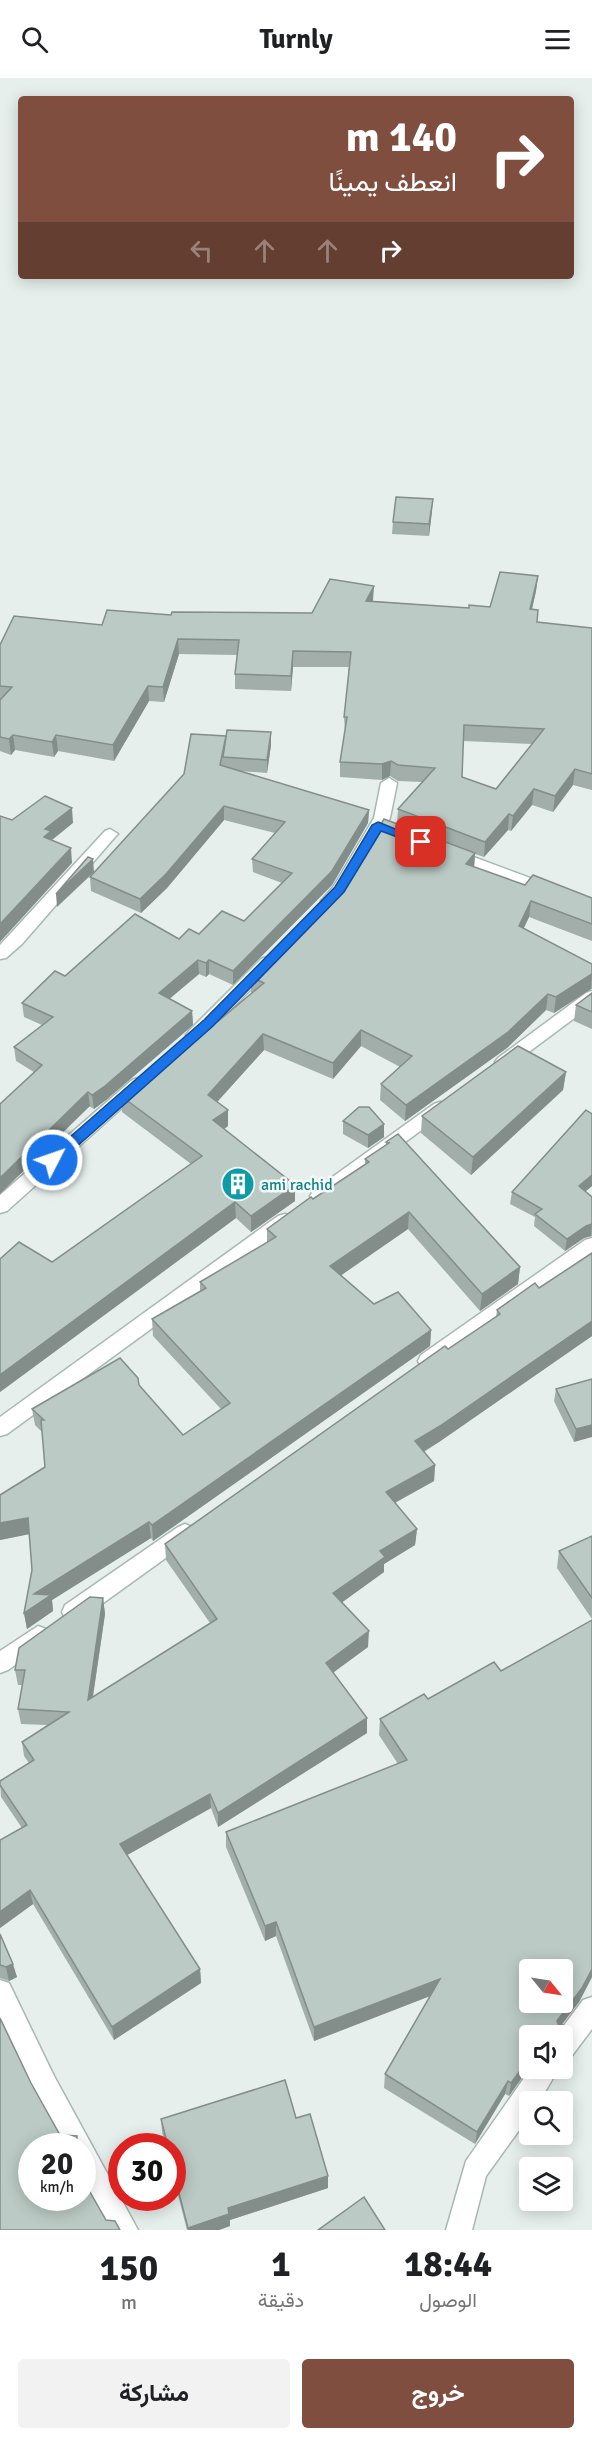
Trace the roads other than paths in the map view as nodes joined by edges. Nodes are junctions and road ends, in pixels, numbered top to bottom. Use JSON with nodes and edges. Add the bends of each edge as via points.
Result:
{"nodes":[{"id":1,"x":389,"y":783,"type":"dead end"},
{"id":2,"x":110,"y":834,"type":"dead end"},
{"id":3,"x":442,"y":850,"type":"edge"},
{"id":4,"x":592,"y":907,"type":"edge"},
{"id":5,"x":315,"y":914,"type":"edge"},
{"id":6,"x":282,"y":948,"type":"edge"},
{"id":7,"x":0,"y":954,"type":"edge"},
{"id":8,"x":592,"y":997,"type":"edge"},
{"id":9,"x":183,"y":1046,"type":"edge"},
{"id":10,"x":487,"y":1074,"type":"edge"},
{"id":11,"x":148,"y":1076,"type":"edge"},
{"id":12,"x":458,"y":1095,"type":"edge"},
{"id":13,"x":0,"y":1206,"type":"edge"},
{"id":14,"x":592,"y":1245,"type":"edge"},
{"id":15,"x":408,"y":1375,"type":"edge"},
{"id":16,"x":0,"y":1428,"type":"edge"},
{"id":17,"x":204,"y":1519,"type":"edge"},
{"id":18,"x":0,"y":1663,"type":"edge"},
{"id":19,"x":0,"y":1992,"type":"edge"},
{"id":20,"x":592,"y":2009,"type":"edge"},
{"id":21,"x":573,"y":2034,"type":"edge"},
{"id":22,"x":539,"y":2079,"type":"edge"},
{"id":23,"x":72,"y":2133,"type":"edge"},
{"id":24,"x":96,"y":2178,"type":"edge"},
{"id":25,"x":125,"y":2230,"type":"edge"},
{"id":26,"x":459,"y":2230,"type":"edge"}],
"edges":[{"from":1,"to":5,"type":"street","via":[[383,827],[340,889]]},
{"from":2,"to":7,"type":"street"},
{"from":3,"to":4,"type":"street"},
{"from":6,"to":9,"type":"street"},
{"from":8,"to":10,"type":"street"},
{"from":11,"to":13,"type":"street"},
{"from":12,"to":16,"type":"street"},
{"from":14,"to":15,"type":"street"},
{"from":17,"to":18,"type":"street"},
{"from":19,"to":23,"type":"street"},
{"from":20,"to":21,"type":"street"},
{"from":22,"to":26,"type":"street","via":[[475,2170]]},
{"from":24,"to":25,"type":"street"}]}
